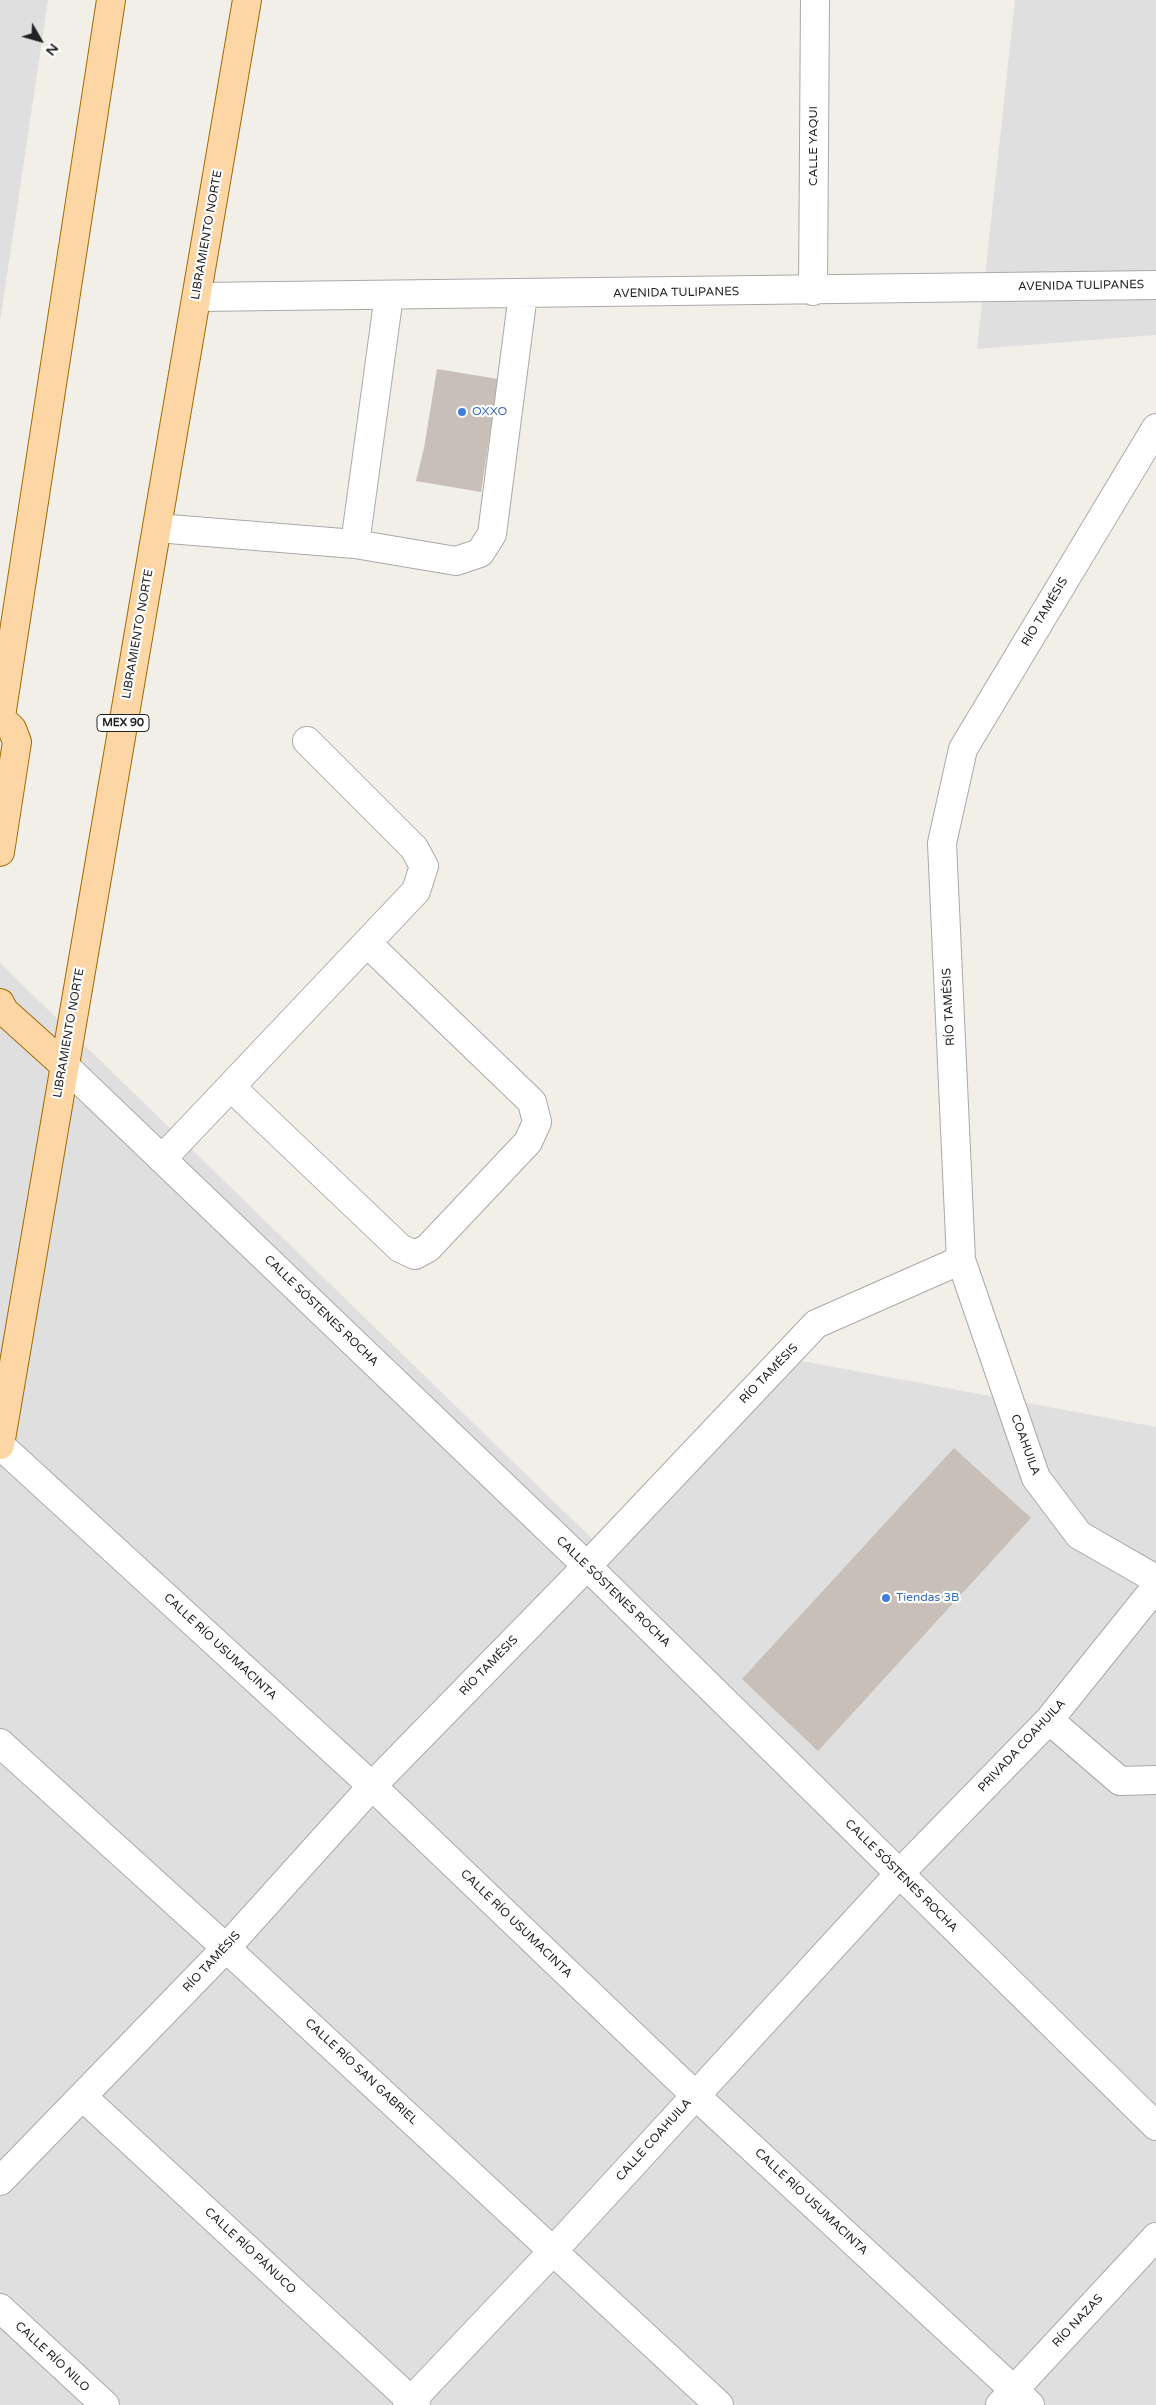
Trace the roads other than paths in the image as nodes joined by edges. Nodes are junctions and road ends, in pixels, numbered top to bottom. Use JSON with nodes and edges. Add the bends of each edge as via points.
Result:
{"nodes":[{"id":1,"x":111,"y":0,"type":"edge"},
{"id":2,"x":247,"y":0,"type":"edge"},
{"id":3,"x":815,"y":0,"type":"edge"},
{"id":4,"x":1156,"y":285,"type":"edge"},
{"id":5,"x":813,"y":291,"type":"junction"},
{"id":6,"x":523,"y":294,"type":"junction"},
{"id":7,"x":389,"y":295,"type":"junction"},
{"id":8,"x":197,"y":298,"type":"junction"},
{"id":9,"x":1156,"y":428,"type":"edge"},
{"id":10,"x":157,"y":528,"type":"junction"},
{"id":11,"x":354,"y":544,"type":"junction"},
{"id":12,"x":0,"y":720,"type":"edge"},
{"id":13,"x":307,"y":741,"type":"dead end"},
{"id":14,"x":0,"y":852,"type":"edge"},
{"id":15,"x":367,"y":943,"type":"junction"},
{"id":16,"x":0,"y":1003,"type":"edge"},
{"id":17,"x":64,"y":1065,"type":"junction"},
{"id":18,"x":231,"y":1086,"type":"junction"},
{"id":19,"x":162,"y":1159,"type":"junction"},
{"id":20,"x":961,"y":1260,"type":"junction"},
{"id":21,"x":0,"y":1445,"type":"edge"},
{"id":22,"x":587,"y":1566,"type":"junction"},
{"id":23,"x":1156,"y":1579,"type":"edge"},
{"id":24,"x":1156,"y":1587,"type":"edge"},
{"id":25,"x":1050,"y":1720,"type":"junction"},
{"id":26,"x":0,"y":1743,"type":"edge"},
{"id":27,"x":1156,"y":1780,"type":"edge"},
{"id":28,"x":372,"y":1786,"type":"junction"},
{"id":29,"x":898,"y":1874,"type":"junction"},
{"id":30,"x":226,"y":1948,"type":"junction"},
{"id":31,"x":695,"y":2095,"type":"junction"},
{"id":32,"x":83,"y":2097,"type":"junction"},
{"id":33,"x":1156,"y":2126,"type":"edge"},
{"id":34,"x":0,"y":2182,"type":"edge"},
{"id":35,"x":1156,"y":2237,"type":"edge"},
{"id":36,"x":553,"y":2251,"type":"junction"},
{"id":37,"x":0,"y":2308,"type":"edge"},
{"id":38,"x":1015,"y":2400,"type":"edge"},
{"id":39,"x":412,"y":2403,"type":"edge"},
{"id":40,"x":105,"y":2405,"type":"edge"},
{"id":41,"x":719,"y":2405,"type":"edge"}],
"edges":[{"from":1,"to":12,"type":"main road"},
{"from":2,"to":8,"type":"main road","name":"LIBRAMIENTO NORTE","number":"MEX 90"},
{"from":3,"to":5,"type":"street","name":"CALLE YAQUI"},
{"from":4,"to":5,"type":"street","name":"AVENIDA TULIPANES"},
{"from":5,"to":6,"type":"street","name":"AVENIDA TULIPANES"},
{"from":6,"to":7,"type":"street","name":"AVENIDA TULIPANES"},
{"from":6,"to":11,"type":"street","via":[[492,534],[480,553],[456,561]]},
{"from":7,"to":8,"type":"street","name":"AVENIDA TULIPANES"},
{"from":7,"to":11,"type":"street"},
{"from":8,"to":10,"type":"main road","name":"LIBRAMIENTO NORTE","number":"MEX 90"},
{"from":9,"to":20,"type":"street","name":"RÍO TAMÉSIS","via":[[963,749],[942,843]]},
{"from":10,"to":11,"type":"street"},
{"from":10,"to":17,"type":"main road","name":"LIBRAMIENTO NORTE","number":"MEX 90"},
{"from":12,"to":14,"type":"main road","via":[[12,729],[18,742]]},
{"from":13,"to":15,"type":"street","via":[[414,848],[424,866],[416,891]]},
{"from":15,"to":18,"type":"street"},
{"from":15,"to":18,"type":"street","via":[[532,1102],[537,1122],[528,1142],[428,1248],[415,1255],[400,1248]]},
{"from":16,"to":17,"type":"main road","via":[[4,1011]]},
{"from":17,"to":19,"type":"street","name":"CALLE SÓSTENES ROCHA"},
{"from":17,"to":21,"type":"main road","name":"LIBRAMIENTO NORTE","number":"MEX 90"},
{"from":18,"to":19,"type":"street"},
{"from":19,"to":22,"type":"street","name":"CALLE SÓSTENES ROCHA"},
{"from":20,"to":22,"type":"street","name":"RÍO TAMÉSIS","via":[[816,1324]]},
{"from":20,"to":23,"type":"street","name":"COAHUILA","via":[[1036,1478],[1079,1535]]},
{"from":21,"to":28,"type":"street","name":"CALLE RÍO USUMACINTA"},
{"from":22,"to":28,"type":"street","name":"RÍO TAMÉSIS"},
{"from":22,"to":29,"type":"street","name":"CALLE SÓSTENES ROCHA"},
{"from":24,"to":25,"type":"street","name":"PRIVADA COAHUILA"},
{"from":25,"to":27,"type":"street","via":[[1120,1781]]},
{"from":25,"to":29,"type":"street","name":"PRIVADA COAHUILA"},
{"from":26,"to":30,"type":"street","name":"CALLE RÍO SAN GABRIEL"},
{"from":28,"to":30,"type":"street","name":"RÍO TAMÉSIS"},
{"from":28,"to":31,"type":"street","name":"CALLE RÍO USUMACINTA"},
{"from":29,"to":31,"type":"street","name":"CALLE COAHUILA"},
{"from":29,"to":33,"type":"street","name":"CALLE SÓSTENES ROCHA"},
{"from":30,"to":32,"type":"street","name":"RÍO TAMÉSIS"},
{"from":30,"to":36,"type":"street","name":"CALLE RÍO SAN GABRIEL"},
{"from":31,"to":36,"type":"street","name":"CALLE COAHUILA"},
{"from":31,"to":38,"type":"street","name":"CALLE RÍO USUMACINTA"},
{"from":32,"to":34,"type":"street","name":"RÍO TAMÉSIS"},
{"from":32,"to":39,"type":"street","name":"CALLE RÍO PÁNUCO"},
{"from":35,"to":38,"type":"street","name":"RÍO NAZAS"},
{"from":36,"to":39,"type":"street","name":"CALLE COAHUILA"},
{"from":36,"to":41,"type":"street","name":"CALLE RÍO SAN GABRIEL"},
{"from":37,"to":40,"type":"street","name":"CALLE RÍO NILO"}]}
